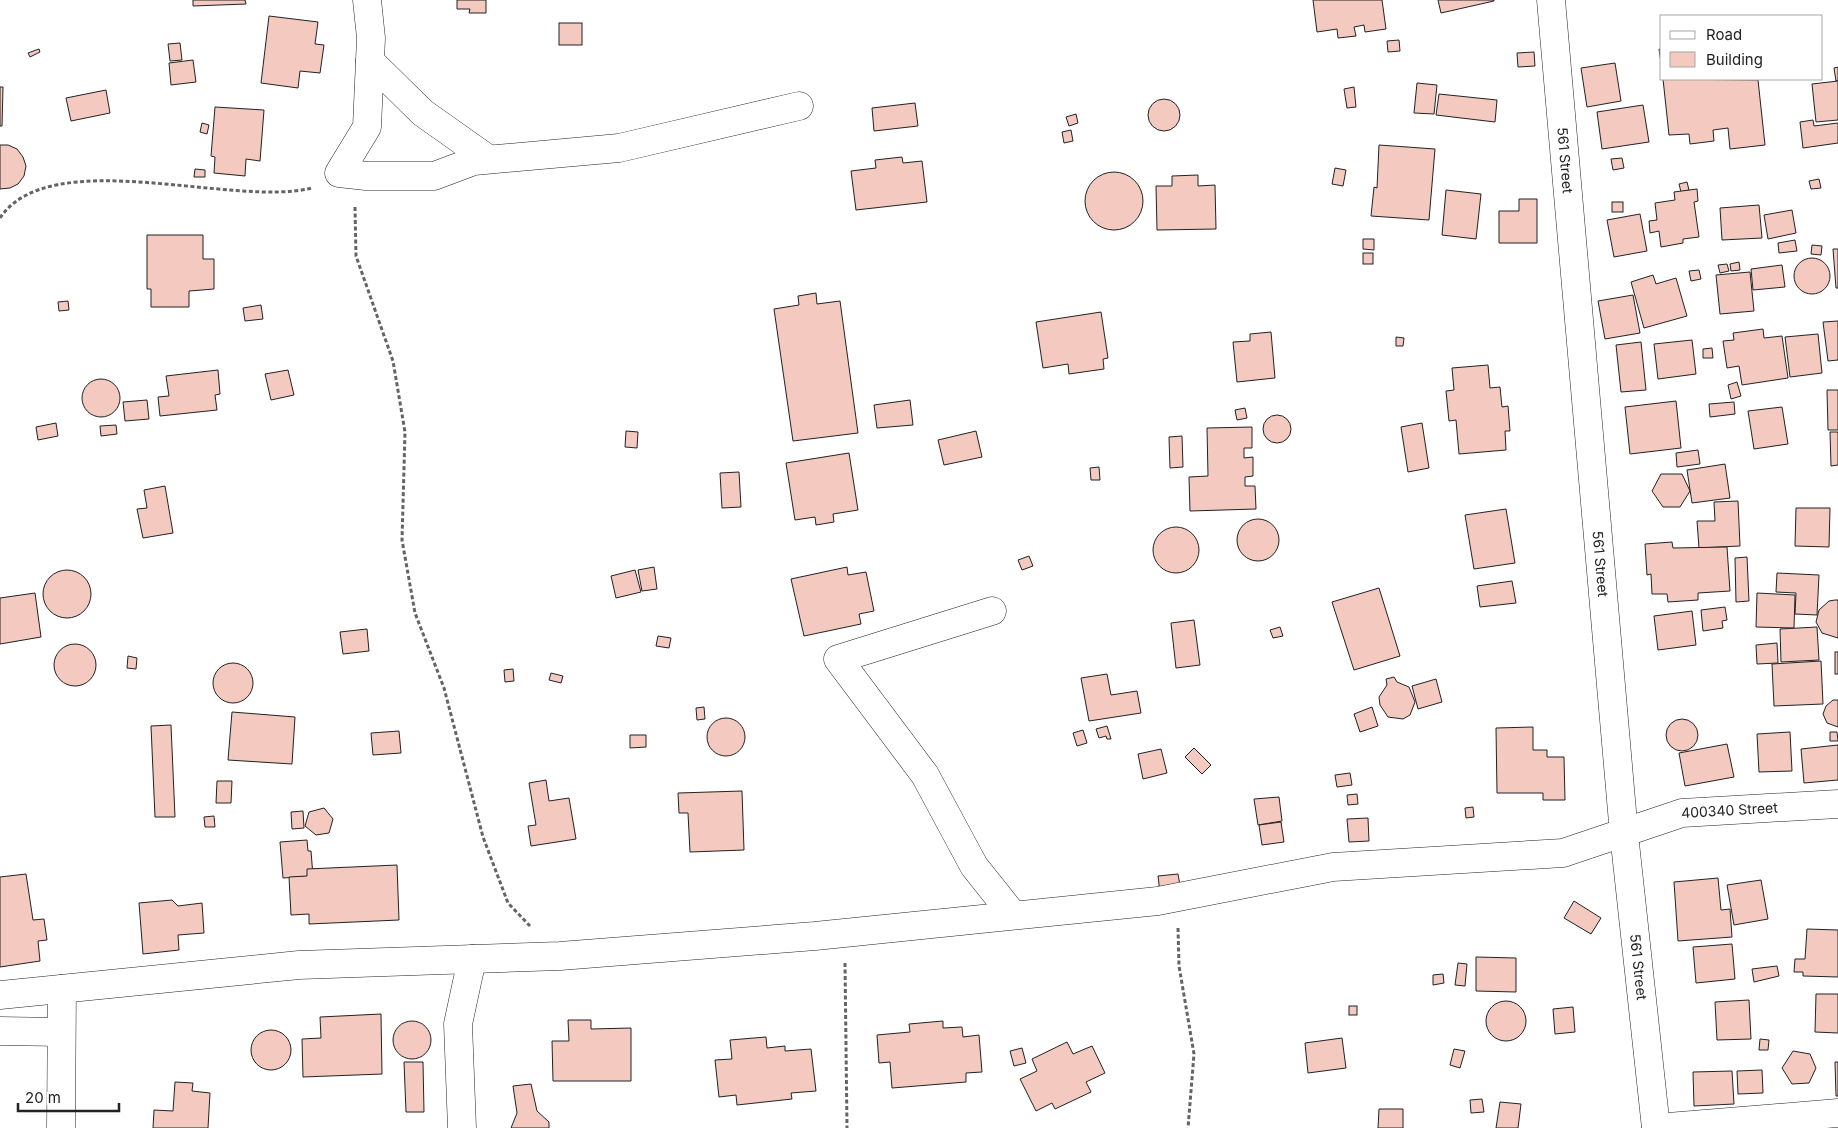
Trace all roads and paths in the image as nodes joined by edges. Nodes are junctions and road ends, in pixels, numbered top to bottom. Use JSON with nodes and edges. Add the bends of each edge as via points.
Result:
{"nodes":[{"id":1,"x":367,"y":0,"type":"edge"},
{"id":2,"x":1551,"y":0,"type":"edge"},
{"id":3,"x":370,"y":61,"type":"junction"},
{"id":4,"x":799,"y":106,"type":"dead end"},
{"id":5,"x":488,"y":159,"type":"junction"},
{"id":6,"x":346,"y":174,"type":"junction"},
{"id":7,"x":0,"y":218,"type":"edge"},
{"id":8,"x":992,"y":611,"type":"dead end"},
{"id":9,"x":1838,"y":804,"type":"edge"},
{"id":10,"x":1624,"y":834,"type":"junction"},
{"id":11,"x":1178,"y":897,"type":"junction"},
{"id":12,"x":1013,"y":915,"type":"junction"},
{"id":13,"x":844,"y":933,"type":"junction"},
{"id":14,"x":560,"y":956,"type":"junction"},
{"id":15,"x":472,"y":959,"type":"junction"},
{"id":16,"x":62,"y":989,"type":"junction"},
{"id":17,"x":0,"y":995,"type":"edge"},
{"id":18,"x":0,"y":1031,"type":"edge"},
{"id":19,"x":61,"y":1032,"type":"junction"},
{"id":20,"x":1838,"y":1113,"type":"edge"},
{"id":21,"x":61,"y":1128,"type":"edge"},
{"id":22,"x":462,"y":1128,"type":"edge"},
{"id":23,"x":847,"y":1128,"type":"edge"},
{"id":24,"x":1188,"y":1128,"type":"edge"},
{"id":25,"x":1656,"y":1128,"type":"edge"}],
"edges":[{"from":1,"to":3,"type":"street"},
{"from":2,"to":10,"type":"street","name":"561 Street"},
{"from":3,"to":5,"type":"street","via":[[423,113]]},
{"from":3,"to":6,"type":"street","via":[[367,127]]},
{"from":4,"to":5,"type":"street","via":[[618,148]]},
{"from":5,"to":6,"type":"street","via":[[474,160],[434,176]]},
{"from":6,"to":7,"type":"path","via":[[324,185],[295,192],[252,193],[121,180],[68,184],[36,189],[7,207]]},
{"from":6,"to":14,"type":"path","via":[[356,256],[393,361],[405,432],[402,540],[415,613],[444,688],[483,837],[508,904]]},
{"from":8,"to":12,"type":"street","via":[[838,659],[925,775],[974,866]]},
{"from":9,"to":10,"type":"street","name":"400340 Street","via":[[1682,813]]},
{"from":10,"to":11,"type":"street","name":"400340 Street","via":[[1563,853],[1334,868]]},
{"from":10,"to":25,"type":"street","name":"561 Street"},
{"from":11,"to":12,"type":"street","name":"400340 Street"},
{"from":11,"to":24,"type":"path","via":[[1179,966],[1194,1054]]},
{"from":12,"to":13,"type":"street","name":"400340 Street"},
{"from":13,"to":14,"type":"street","name":"400340 Street"},
{"from":13,"to":23,"type":"path"},
{"from":14,"to":15,"type":"street","name":"400340 Street"},
{"from":15,"to":16,"type":"street","name":"400340 Street","via":[[299,965]]},
{"from":15,"to":22,"type":"street","via":[[458,1024]]},
{"from":16,"to":17,"type":"street","name":"400340 Street"},
{"from":16,"to":19,"type":"street"},
{"from":18,"to":19,"type":"street"},
{"from":19,"to":21,"type":"street"},
{"from":20,"to":25,"type":"street"}]}
